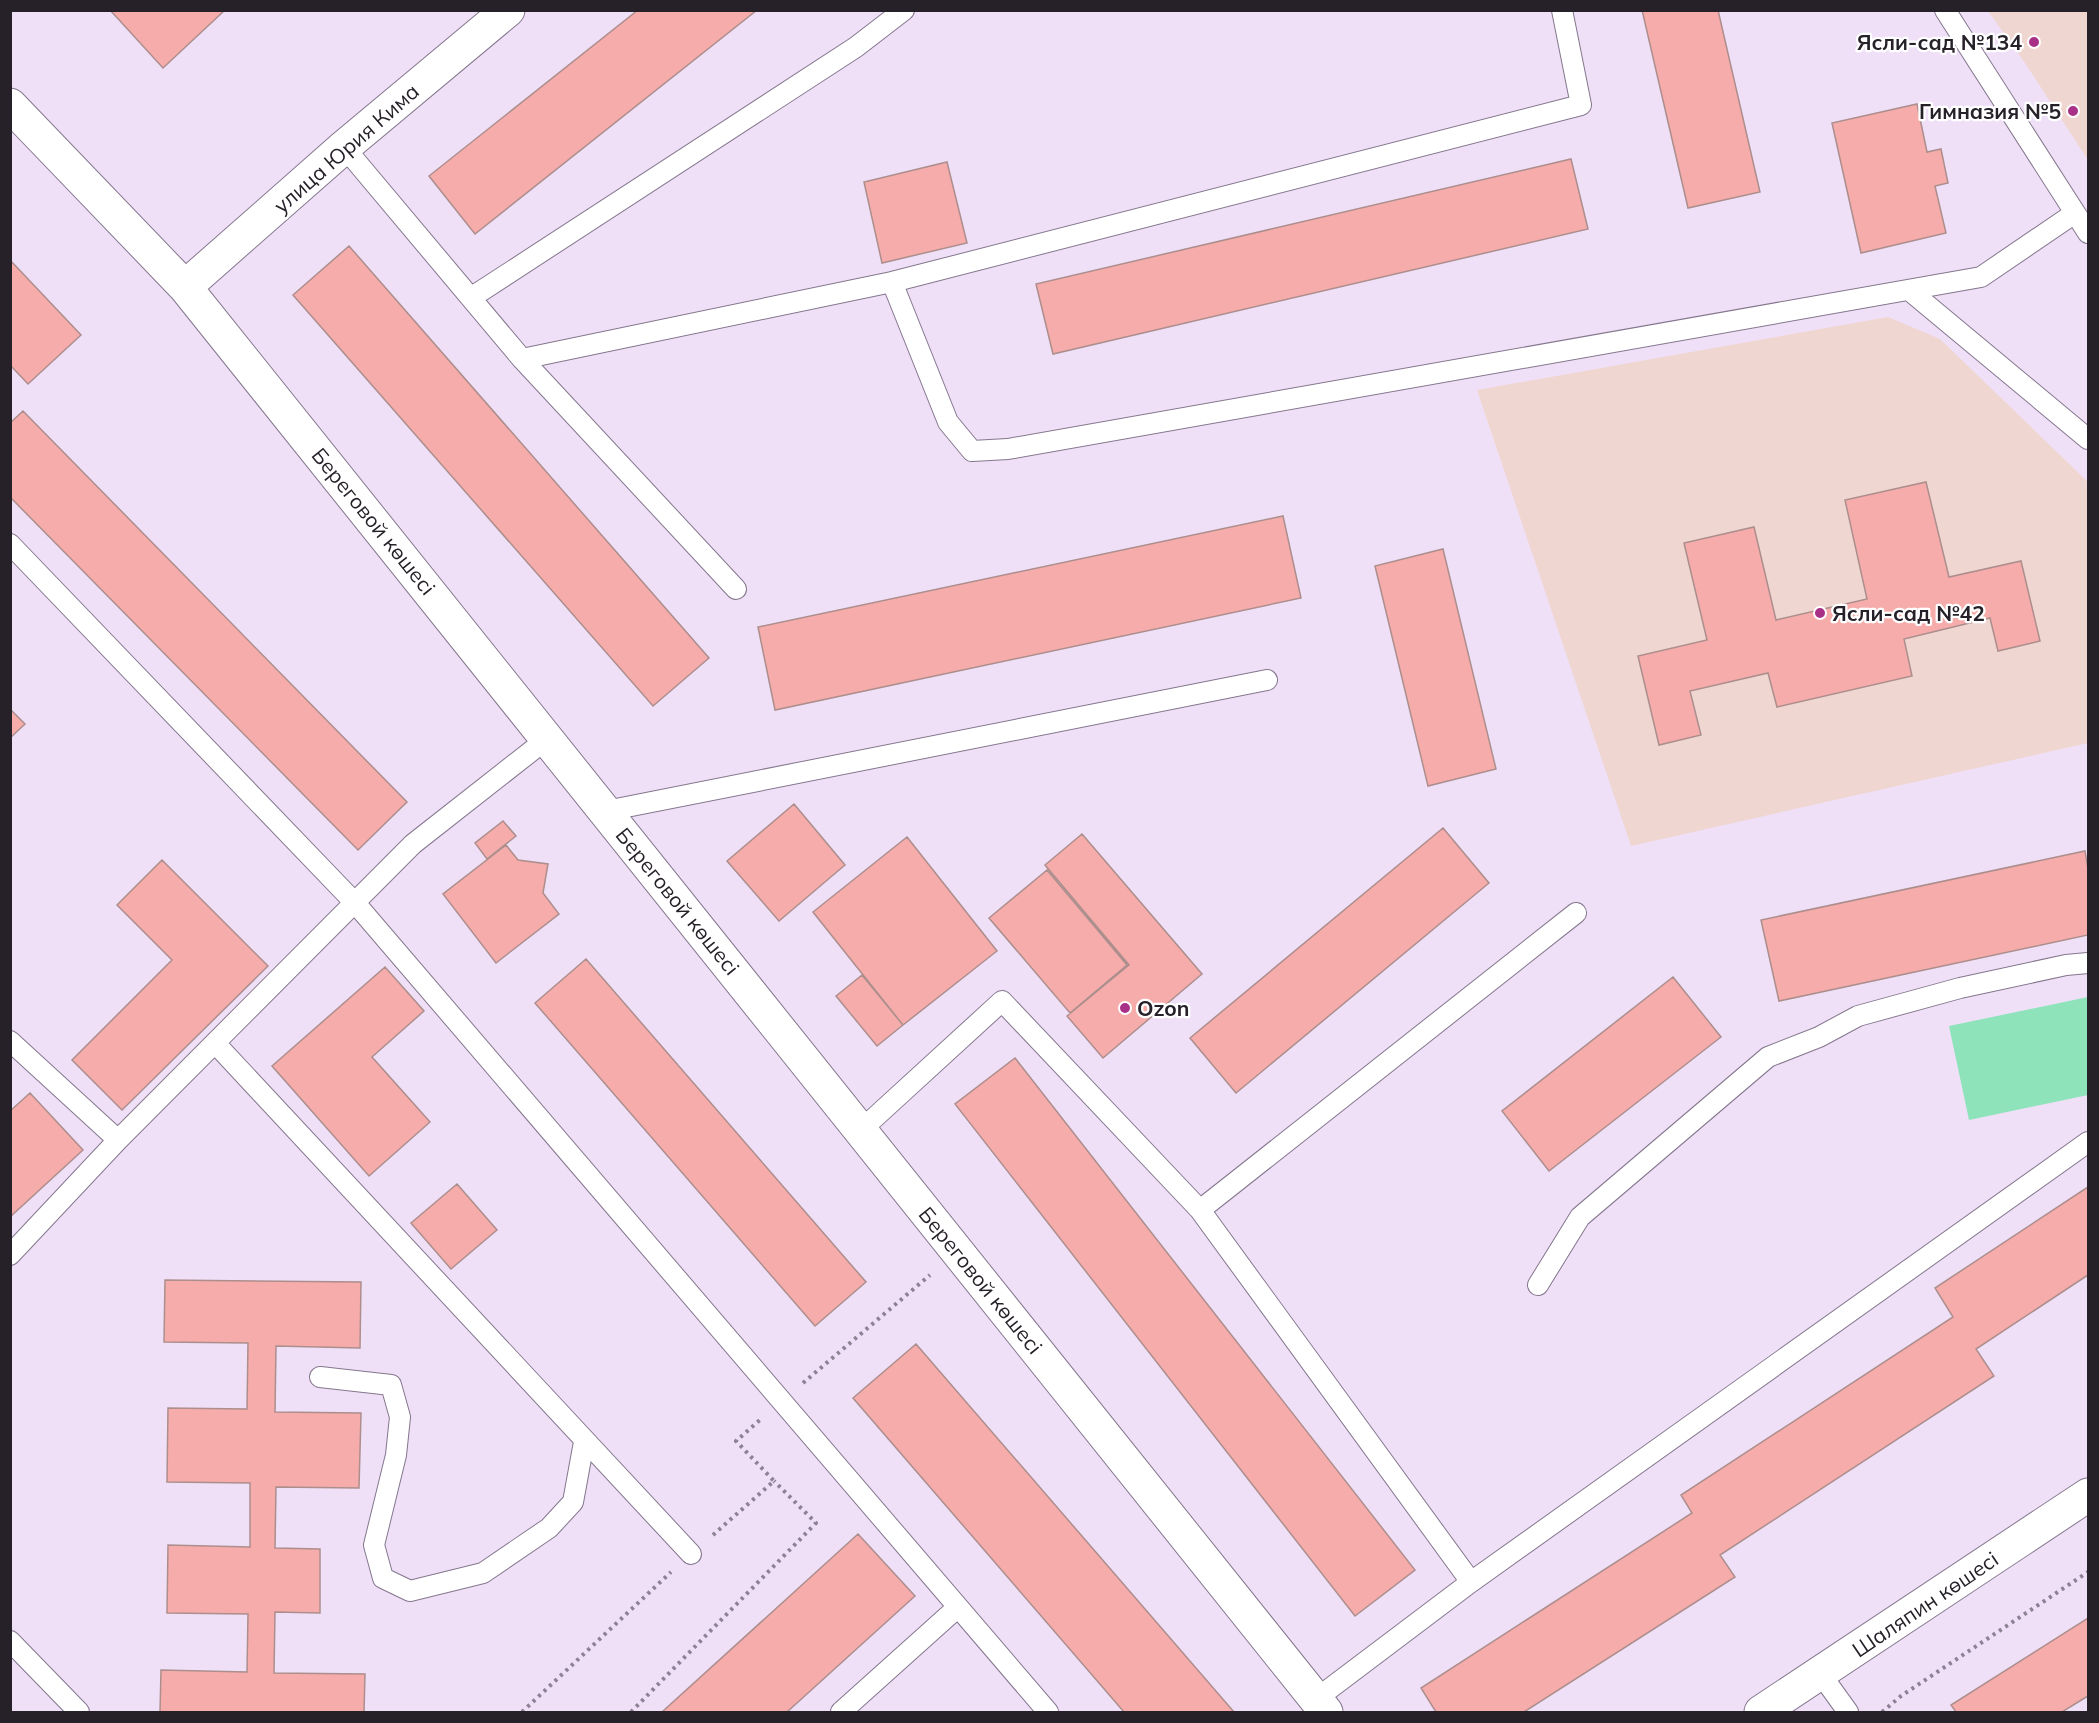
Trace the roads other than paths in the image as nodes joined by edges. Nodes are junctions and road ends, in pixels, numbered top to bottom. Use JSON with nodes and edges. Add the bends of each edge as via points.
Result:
{"nodes":[{"id":1,"x":508,"y":10,"type":"edge"},
{"id":2,"x":904,"y":10,"type":"edge"},
{"id":3,"x":1562,"y":10,"type":"edge"},
{"id":4,"x":1945,"y":10,"type":"edge"},
{"id":5,"x":10,"y":105,"type":"edge"},
{"id":6,"x":344,"y":147,"type":"junction"},
{"id":7,"x":2075,"y":213,"type":"junction"},
{"id":8,"x":2088,"y":233,"type":"edge"},
{"id":9,"x":892,"y":282,"type":"junction"},
{"id":10,"x":185,"y":287,"type":"junction"},
{"id":11,"x":1909,"y":290,"type":"junction"},
{"id":12,"x":472,"y":297,"type":"junction"},
{"id":13,"x":522,"y":358,"type":"junction"},
{"id":14,"x":2088,"y":440,"type":"edge"},
{"id":15,"x":10,"y":544,"type":"edge"},
{"id":16,"x":736,"y":589,"type":"dead end"},
{"id":17,"x":1267,"y":680,"type":"dead end"},
{"id":18,"x":548,"y":738,"type":"junction"},
{"id":19,"x":606,"y":811,"type":"junction"},
{"id":20,"x":356,"y":904,"type":"junction"},
{"id":21,"x":1576,"y":913,"type":"dead end"},
{"id":22,"x":2088,"y":963,"type":"edge"},
{"id":23,"x":10,"y":1041,"type":"edge"},
{"id":24,"x":215,"y":1043,"type":"junction"},
{"id":25,"x":861,"y":1130,"type":"junction"},
{"id":26,"x":118,"y":1140,"type":"junction"},
{"id":27,"x":2088,"y":1142,"type":"edge"},
{"id":28,"x":1200,"y":1210,"type":"junction"},
{"id":29,"x":10,"y":1255,"type":"edge"},
{"id":30,"x":1538,"y":1285,"type":"dead end"},
{"id":31,"x":320,"y":1377,"type":"dead end"},
{"id":32,"x":584,"y":1442,"type":"junction"},
{"id":33,"x":2088,"y":1495,"type":"edge"},
{"id":34,"x":691,"y":1554,"type":"road end"},
{"id":35,"x":1472,"y":1582,"type":"junction"},
{"id":36,"x":958,"y":1607,"type":"junction"},
{"id":37,"x":10,"y":1641,"type":"edge"},
{"id":38,"x":1820,"y":1673,"type":"junction"},
{"id":39,"x":1321,"y":1706,"type":"edge"},
{"id":40,"x":79,"y":1713,"type":"edge"},
{"id":41,"x":841,"y":1713,"type":"edge"},
{"id":42,"x":1048,"y":1713,"type":"edge"},
{"id":43,"x":1761,"y":1713,"type":"edge"},
{"id":44,"x":1848,"y":1713,"type":"edge"}],
"edges":[{"from":1,"to":6,"type":"street","name":"улица Юрия Кима"},
{"from":2,"to":12,"type":"lane","via":[[856,47]]},
{"from":3,"to":9,"type":"lane","via":[[1581,105]]},
{"from":4,"to":7,"type":"lane"},
{"from":5,"to":10,"type":"street","name":"Береговой көшесі"},
{"from":6,"to":10,"type":"street","name":"улица Юрия Кима"},
{"from":6,"to":12,"type":"lane"},
{"from":7,"to":8,"type":"lane"},
{"from":7,"to":11,"type":"lane","via":[[1981,278]]},
{"from":9,"to":11,"type":"lane","via":[[948,422],[972,451],[1008,449]]},
{"from":9,"to":13,"type":"lane"},
{"from":10,"to":18,"type":"street","name":"Береговой көшесі"},
{"from":11,"to":14,"type":"lane"},
{"from":12,"to":13,"type":"lane"},
{"from":13,"to":16,"type":"lane"},
{"from":15,"to":20,"type":"lane"},
{"from":17,"to":19,"type":"lane"},
{"from":18,"to":19,"type":"street","name":"Береговой көшесі"},
{"from":18,"to":20,"type":"lane","via":[[413,844]]},
{"from":19,"to":25,"type":"street","name":"Береговой көшесі"},
{"from":20,"to":24,"type":"lane"},
{"from":20,"to":36,"type":"lane"},
{"from":21,"to":28,"type":"lane"},
{"from":22,"to":30,"type":"lane","via":[[1960,988],[1858,1016],[1768,1057],[1580,1217]]},
{"from":23,"to":26,"type":"lane"},
{"from":24,"to":26,"type":"lane"},
{"from":24,"to":32,"type":"lane"},
{"from":25,"to":28,"type":"lane","via":[[1002,1000]]},
{"from":25,"to":39,"type":"street","name":"Береговой көшесі"},
{"from":26,"to":29,"type":"lane"},
{"from":27,"to":35,"type":"lane"},
{"from":28,"to":35,"type":"lane"},
{"from":31,"to":32,"type":"lane","via":[[391,1385],[400,1417],[374,1545],[383,1578],[410,1591],[483,1573],[549,1528],[573,1502]]},
{"from":32,"to":34,"type":"lane"},
{"from":33,"to":38,"type":"street","name":"Шаляпин көшесі"},
{"from":35,"to":39,"type":"lane"},
{"from":36,"to":41,"type":"lane"},
{"from":36,"to":42,"type":"lane"},
{"from":37,"to":40,"type":"lane"},
{"from":38,"to":43,"type":"street","name":"Шаляпин көшесі"},
{"from":38,"to":44,"type":"lane"}]}
